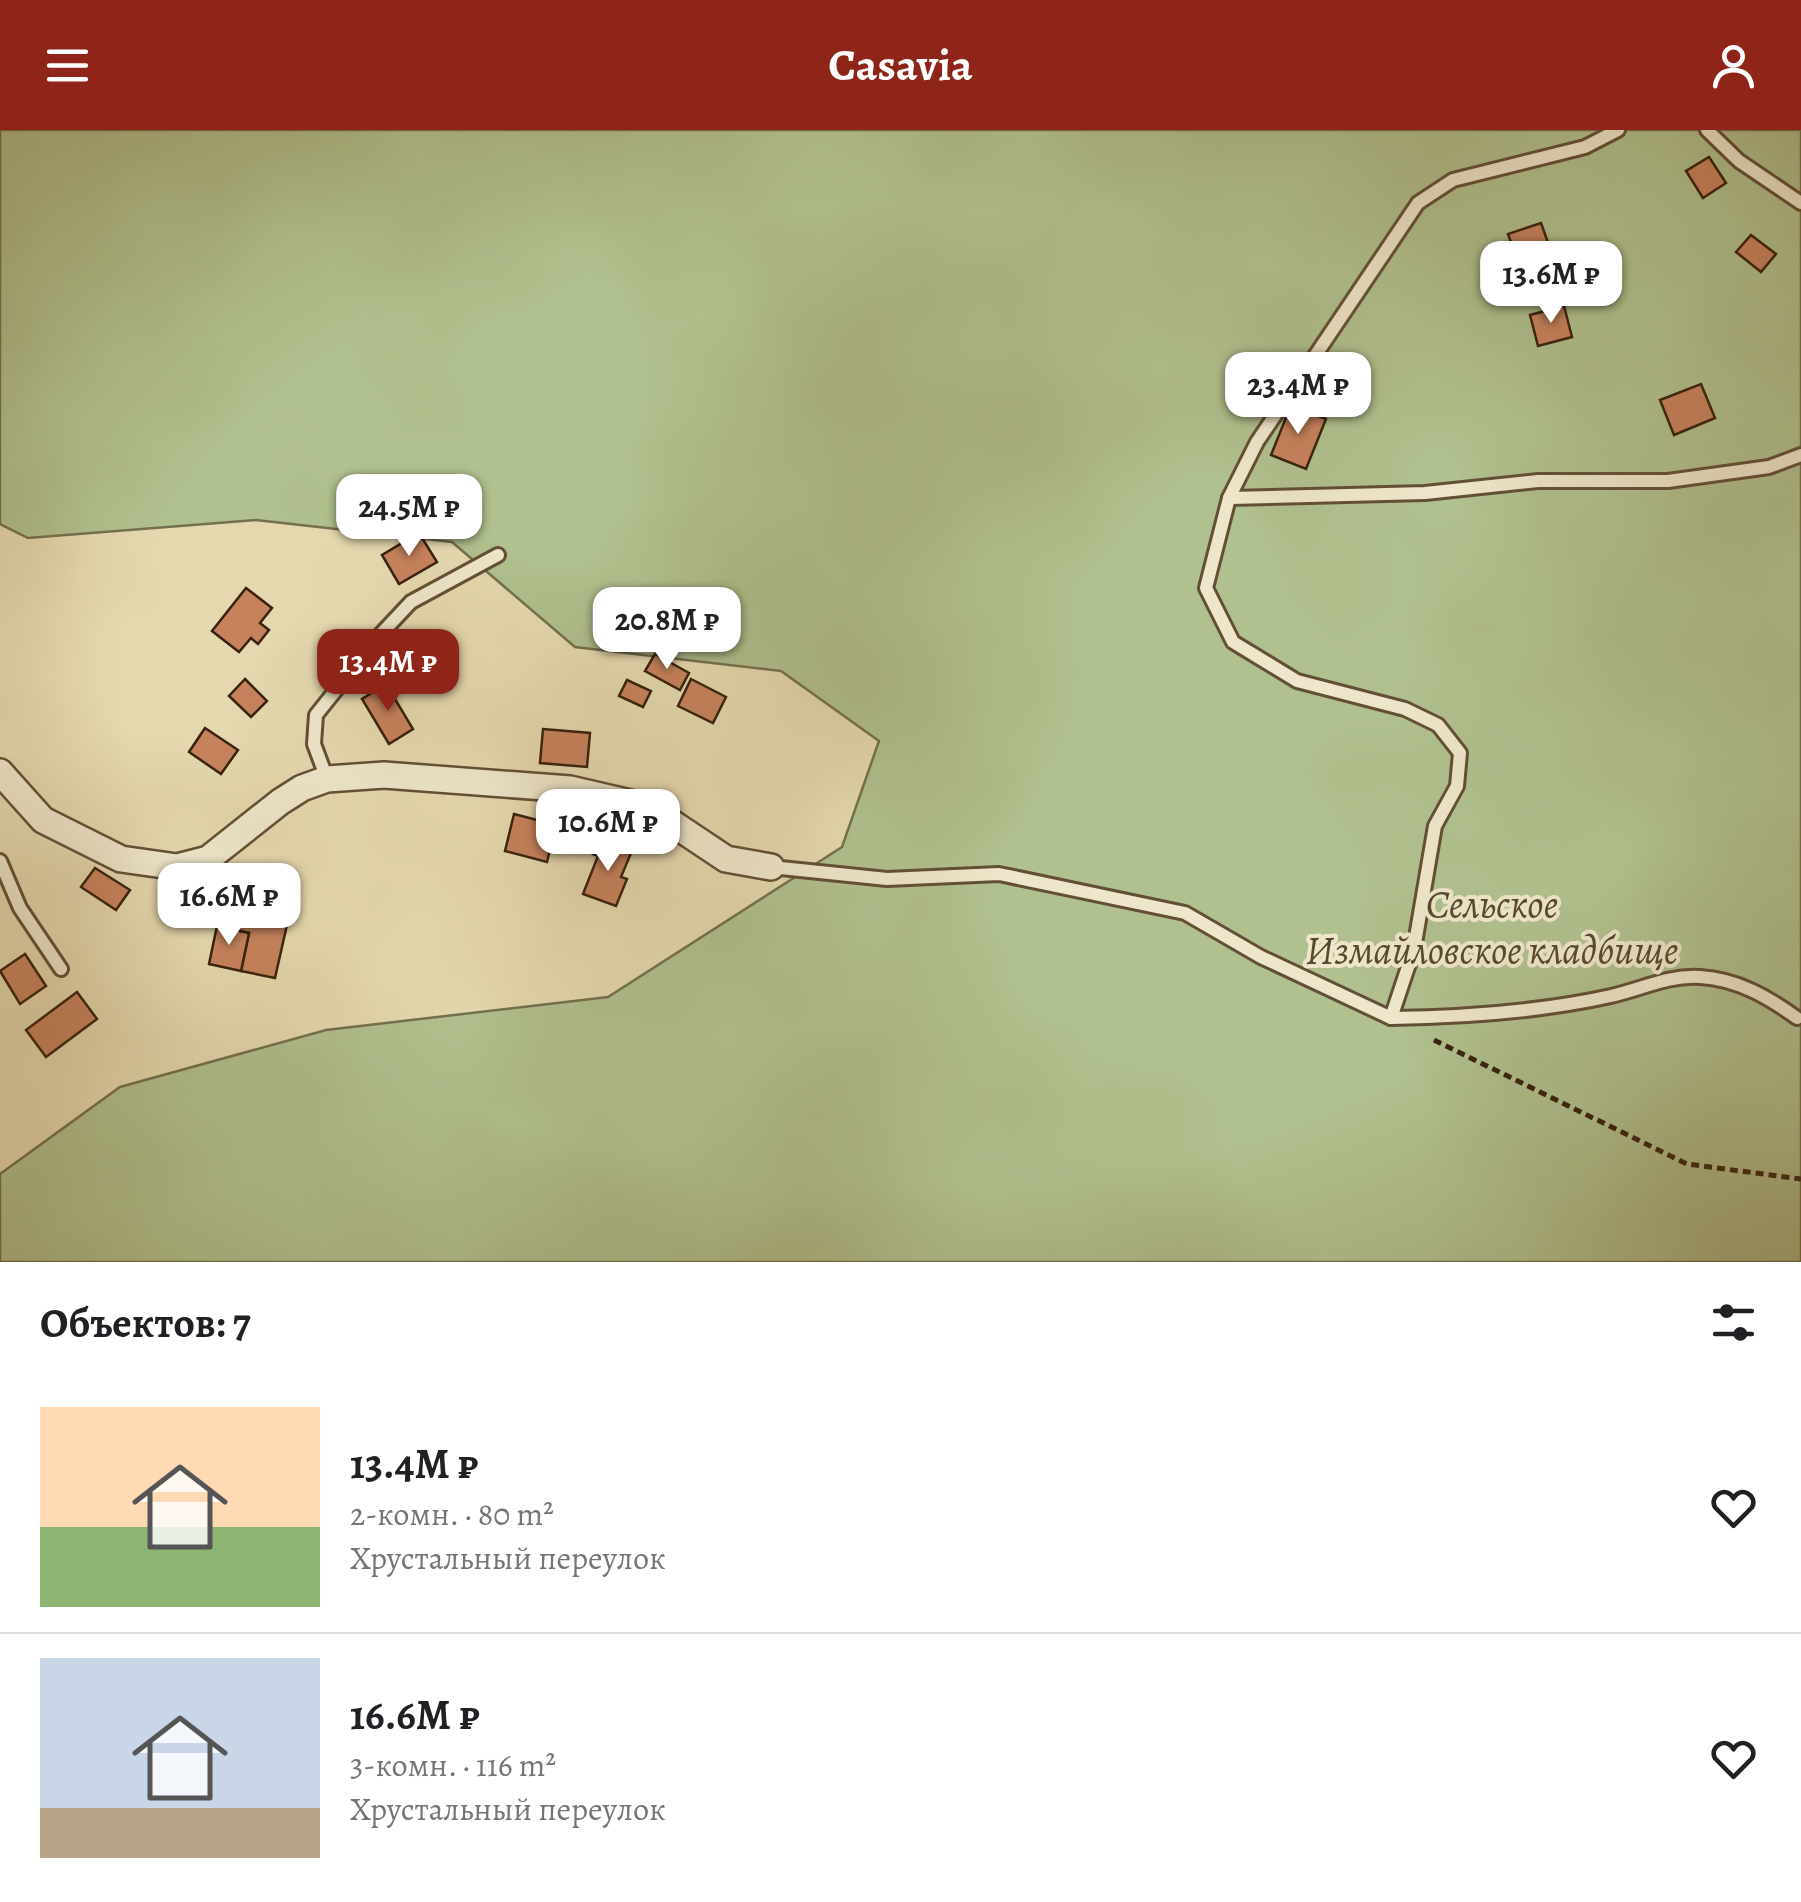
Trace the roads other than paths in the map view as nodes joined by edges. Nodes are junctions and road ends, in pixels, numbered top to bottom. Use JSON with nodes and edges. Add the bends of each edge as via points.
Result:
{"nodes":[{"id":1,"x":1618,"y":130,"type":"edge"},
{"id":2,"x":1707,"y":130,"type":"edge"},
{"id":3,"x":1801,"y":203,"type":"edge"},
{"id":4,"x":1801,"y":455,"type":"edge"},
{"id":5,"x":1230,"y":498,"type":"junction"},
{"id":6,"x":498,"y":555,"type":"dead end"},
{"id":7,"x":0,"y":772,"type":"edge"},
{"id":8,"x":327,"y":779,"type":"junction"},
{"id":9,"x":0,"y":861,"type":"edge"},
{"id":10,"x":771,"y":867,"type":"joint"},
{"id":11,"x":61,"y":970,"type":"dead end"},
{"id":12,"x":1391,"y":1018,"type":"junction"},
{"id":13,"x":1797,"y":1018,"type":"dead end"}],
"edges":[{"from":1,"to":5,"type":"lane","via":[[1586,147],[1453,180],[1418,203],[1257,442]]},
{"from":2,"to":3,"type":"lane"},
{"from":4,"to":5,"type":"lane","via":[[1770,467],[1668,481],[1538,481],[1425,493]]},
{"from":5,"to":12,"type":"lane","via":[[1206,588],[1234,642],[1296,681],[1406,709],[1438,724],[1460,752],[1456,786],[1435,826],[1414,949]]},
{"from":6,"to":8,"type":"lane","via":[[411,602],[316,715],[314,744]]},
{"from":7,"to":8,"type":"street","via":[[43,820],[122,859],[176,866],[208,858],[280,802]]},
{"from":8,"to":10,"type":"street","via":[[384,774],[570,789],[648,806],[726,859]]},
{"from":9,"to":11,"type":"lane","via":[[20,908]]},
{"from":10,"to":12,"type":"lane","via":[[887,880],[998,874],[1185,914]]},
{"from":12,"to":13,"type":"lane","via":[[1508,1012],[1613,996],[1668,978],[1702,977],[1768,997]]}]}
